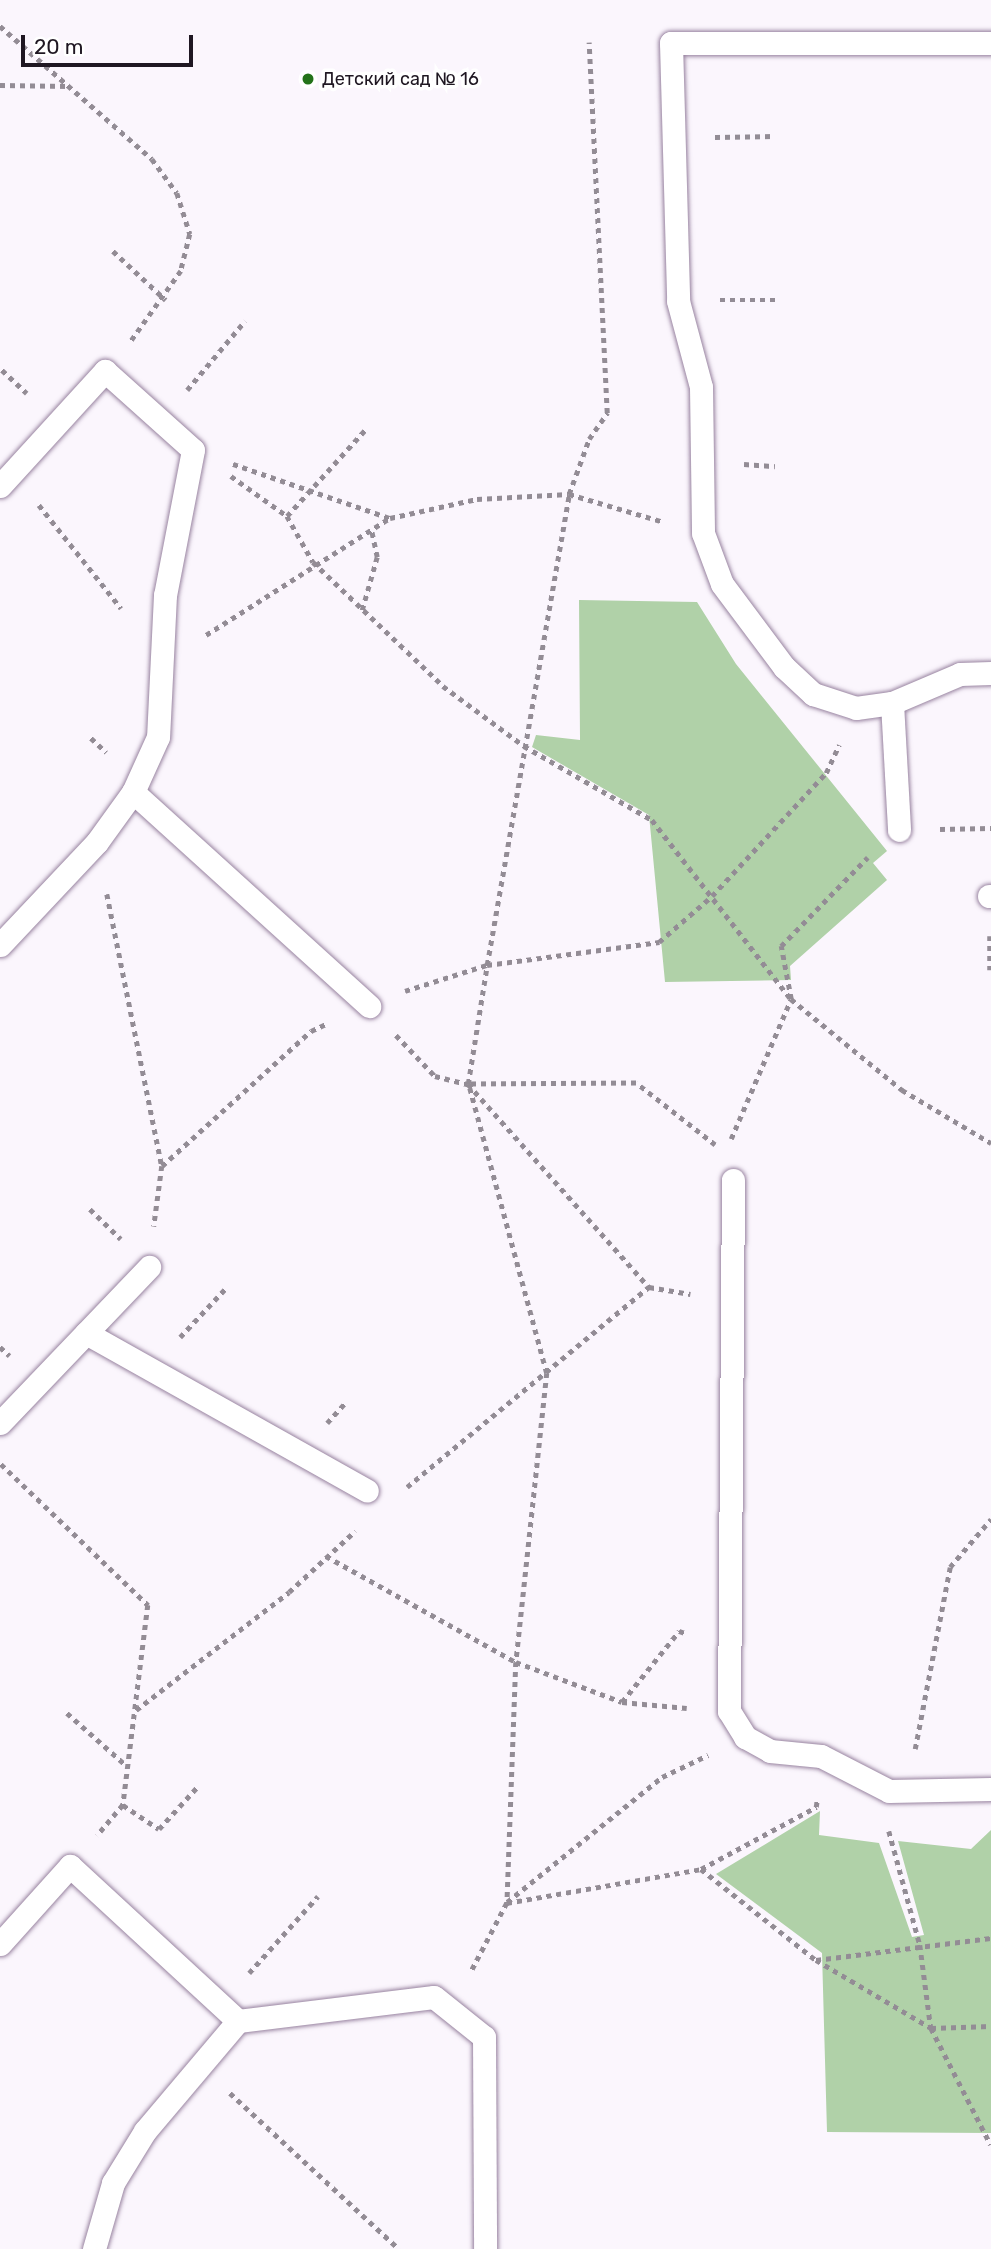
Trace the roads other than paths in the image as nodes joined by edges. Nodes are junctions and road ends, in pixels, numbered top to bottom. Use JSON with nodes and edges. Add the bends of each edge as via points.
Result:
{"nodes":[{"id":1,"x":991,"y":43,"type":"edge"},
{"id":2,"x":7,"y":479,"type":"edge"},
{"id":3,"x":991,"y":673,"type":"edge"},
{"id":4,"x":892,"y":703,"type":"junction"},
{"id":5,"x":133,"y":792,"type":"junction"},
{"id":6,"x":899,"y":830,"type":"road end"},
{"id":7,"x":0,"y":945,"type":"edge"},
{"id":8,"x":369,"y":1006,"type":"road end"},
{"id":9,"x":733,"y":1180,"type":"dead end"},
{"id":10,"x":149,"y":1267,"type":"road end"},
{"id":11,"x":86,"y":1334,"type":"junction"},
{"id":12,"x":0,"y":1423,"type":"edge"},
{"id":13,"x":367,"y":1490,"type":"dead end"},
{"id":14,"x":991,"y":1789,"type":"edge"},
{"id":15,"x":0,"y":1944,"type":"edge"},
{"id":16,"x":238,"y":2021,"type":"junction"},
{"id":17,"x":94,"y":2249,"type":"edge"},
{"id":18,"x":485,"y":2249,"type":"edge"}],
"edges":[{"from":1,"to":4,"type":"lane","via":[[671,43],[678,301],[701,387],[703,533],[722,584],[784,667],[813,694],[856,708]]},
{"from":2,"to":5,"type":"lane","via":[[105,371],[193,450],[165,596],[158,737]]},
{"from":3,"to":4,"type":"lane","via":[[960,674]]},
{"from":4,"to":6,"type":"lane"},
{"from":5,"to":7,"type":"lane","via":[[97,842]]},
{"from":5,"to":8,"type":"lane"},
{"from":9,"to":14,"type":"lane","via":[[729,1711],[745,1737],[770,1751],[821,1756],[898,1791]]},
{"from":10,"to":11,"type":"lane"},
{"from":11,"to":12,"type":"lane"},
{"from":11,"to":13,"type":"lane"},
{"from":15,"to":16,"type":"lane","via":[[70,1866]]},
{"from":16,"to":17,"type":"lane","via":[[145,2131],[113,2183]]},
{"from":16,"to":18,"type":"lane","via":[[434,1997],[484,2036]]}]}
